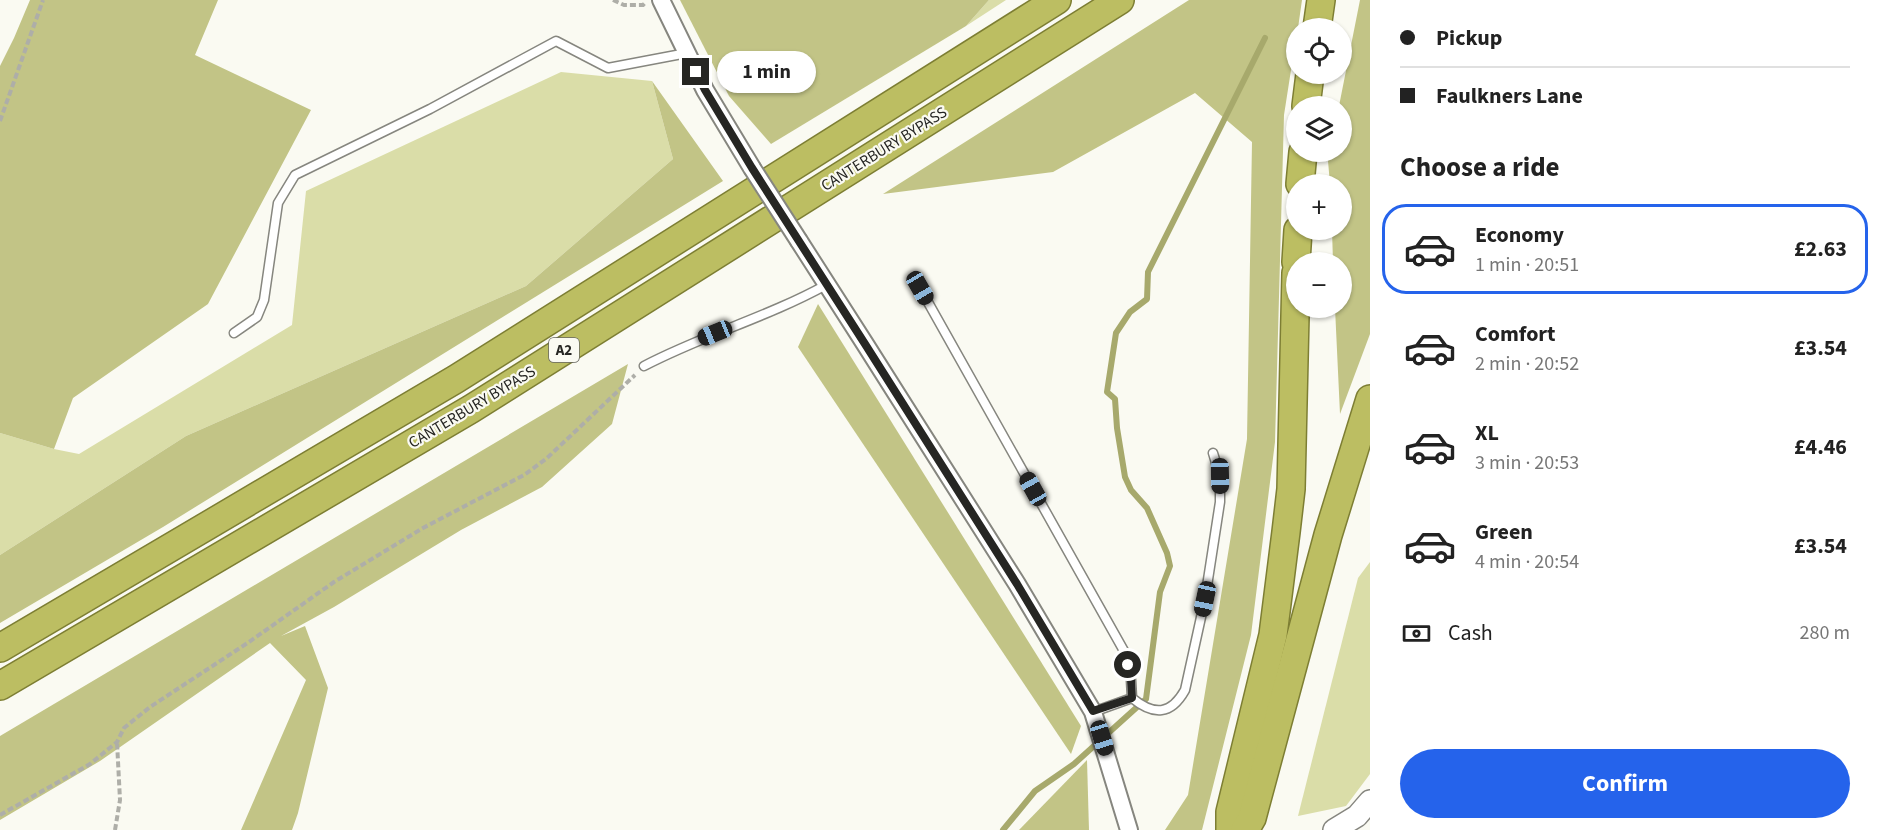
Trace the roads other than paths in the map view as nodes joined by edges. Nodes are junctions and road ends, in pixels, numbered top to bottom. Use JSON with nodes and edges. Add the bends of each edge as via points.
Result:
{"nodes":[{"id":1,"x":661,"y":0,"type":"edge"},
{"id":2,"x":1057,"y":0,"type":"edge"},
{"id":3,"x":1120,"y":0,"type":"edge"},
{"id":4,"x":1321,"y":0,"type":"edge"},
{"id":5,"x":1318,"y":18,"type":"edge"},
{"id":6,"x":687,"y":53,"type":"junction"},
{"id":7,"x":826,"y":285,"type":"junction"},
{"id":8,"x":920,"y":288,"type":"dead end"},
{"id":9,"x":1295,"y":318,"type":"edge"},
{"id":10,"x":234,"y":333,"type":"dead end"},
{"id":11,"x":644,"y":366,"type":"road end"},
{"id":12,"x":1370,"y":399,"type":"edge"},
{"id":13,"x":1213,"y":453,"type":"dead end"},
{"id":14,"x":0,"y":648,"type":"edge"},
{"id":15,"x":0,"y":686,"type":"edge"},
{"id":16,"x":1133,"y":699,"type":"junction"},
{"id":17,"x":1096,"y":718,"type":"junction"},
{"id":18,"x":1370,"y":801,"type":"edge"},
{"id":19,"x":1129,"y":830,"type":"edge"},
{"id":20,"x":1230,"y":830,"type":"edge"},
{"id":21,"x":1245,"y":830,"type":"edge"},
{"id":22,"x":1334,"y":830,"type":"edge"}],
"edges":[{"from":1,"to":6,"type":"street"},
{"from":2,"to":14,"type":"highway","name":"CANTERBURY BYPASS","number":"A2","via":[[456,379]]},
{"from":3,"to":15,"type":"highway","name":"CANTERBURY BYPASS","number":"A2","via":[[471,409]]},
{"from":4,"to":5,"type":"highway"},
{"from":6,"to":7,"type":"street","bridge":true,"via":[[705,90]]},
{"from":6,"to":10,"type":"lane","via":[[608,68],[556,41],[295,175],[278,203],[264,300],[257,317]]},
{"from":7,"to":11,"type":"lane"},
{"from":7,"to":17,"type":"street","via":[[1017,584]]},
{"from":8,"to":16,"type":"lane","via":[[1124,651]]},
{"from":9,"to":20,"type":"highway","via":[[1291,478],[1273,635],[1230,812]]},
{"from":12,"to":21,"type":"highway","via":[[1328,535],[1252,818]]},
{"from":13,"to":16,"type":"lane","via":[[1220,476],[1220,502],[1205,599],[1185,690],[1179,702],[1161,711],[1150,710]]},
{"from":16,"to":17,"type":"lane"},
{"from":17,"to":19,"type":"street"},
{"from":18,"to":22,"type":"street","via":[[1357,816]]}]}
